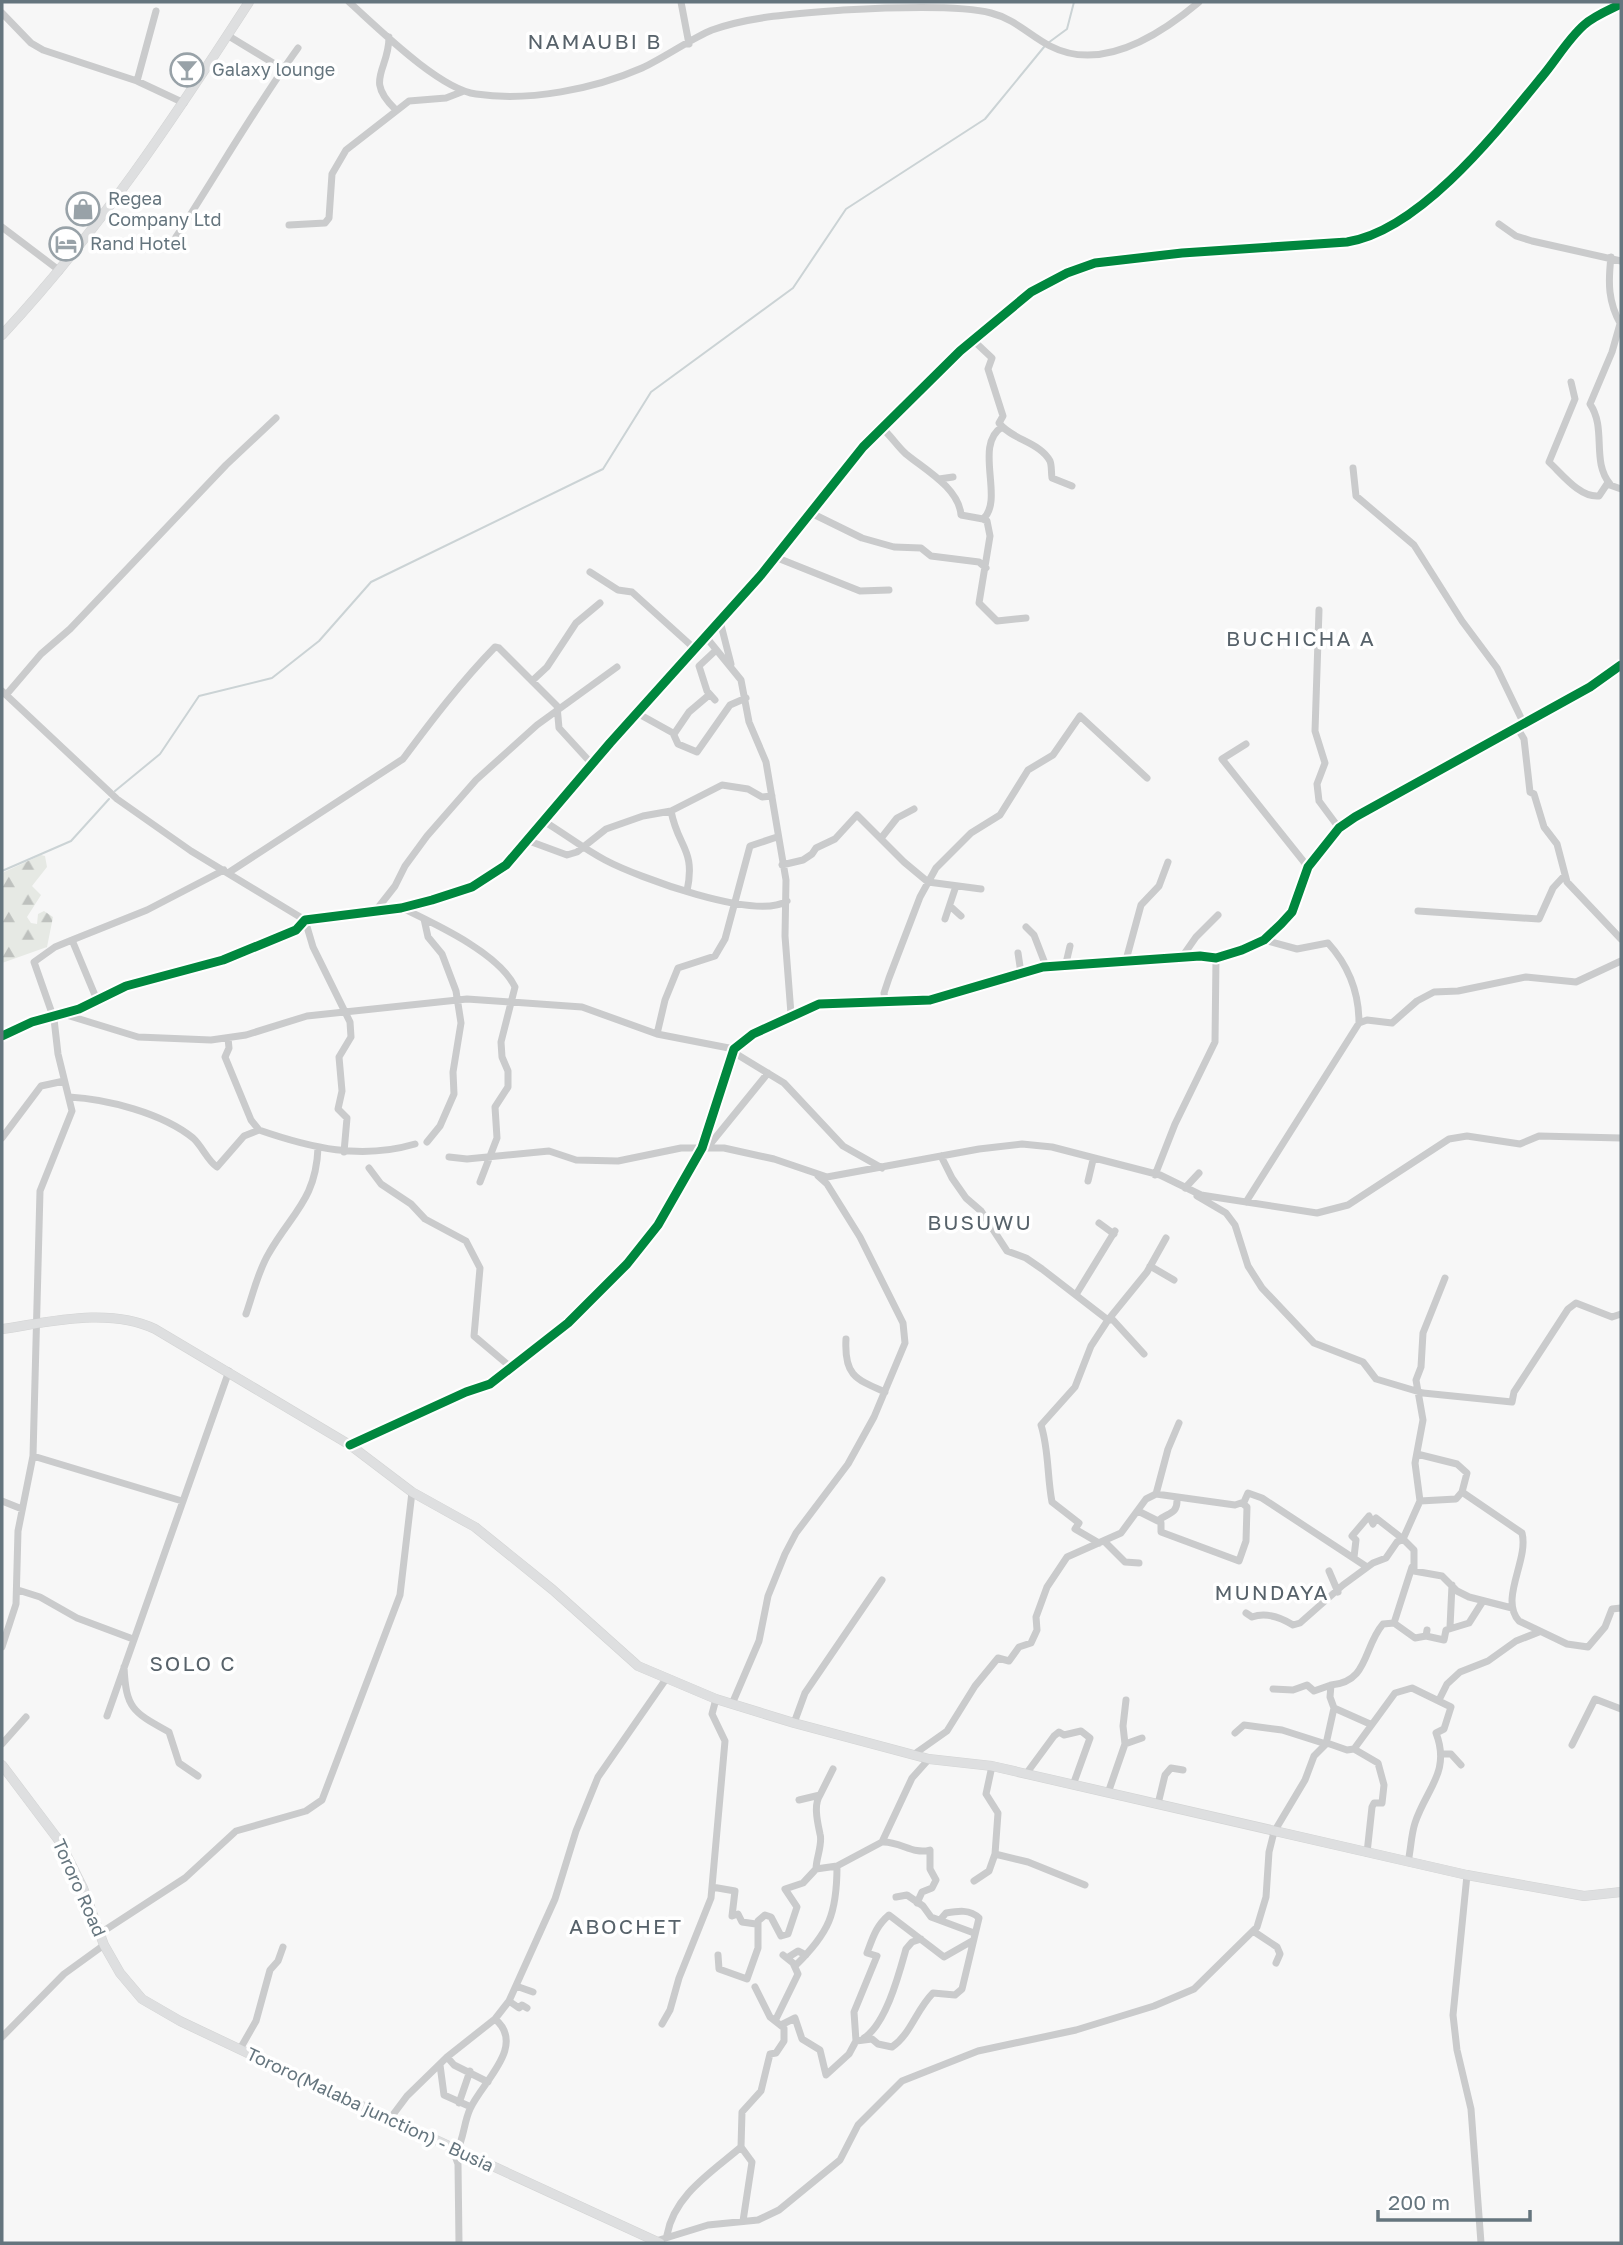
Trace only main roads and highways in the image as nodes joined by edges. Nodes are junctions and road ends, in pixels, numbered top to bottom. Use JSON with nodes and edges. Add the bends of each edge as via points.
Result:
{"nodes":[{"id":1,"x":248,"y":2,"type":"edge"},
{"id":2,"x":2,"y":334,"type":"edge"},
{"id":3,"x":2,"y":1329,"type":"edge"},
{"id":4,"x":2,"y":1765,"type":"edge"},
{"id":5,"x":1621,"y":1892,"type":"edge"},
{"id":6,"x":104,"y":1945,"type":"joint"},
{"id":7,"x":658,"y":2242,"type":"edge"}],
"edges":[{"from":1,"to":2,"type":"main road","via":[[184,103],[96,227]]},
{"from":3,"to":5,"type":"main road","via":[[97,1318],[132,1321],[155,1329],[475,1527],[638,1666],[716,1699],[929,1759],[992,1766],[1467,1875],[1584,1896]]},
{"from":4,"to":6,"type":"main road","name":"Tororo Road","via":[[60,1842]]},
{"from":6,"to":7,"type":"main road","name":"Tororo(Malaba junction) - Busia","via":[[120,1973],[156,2009]]}]}
